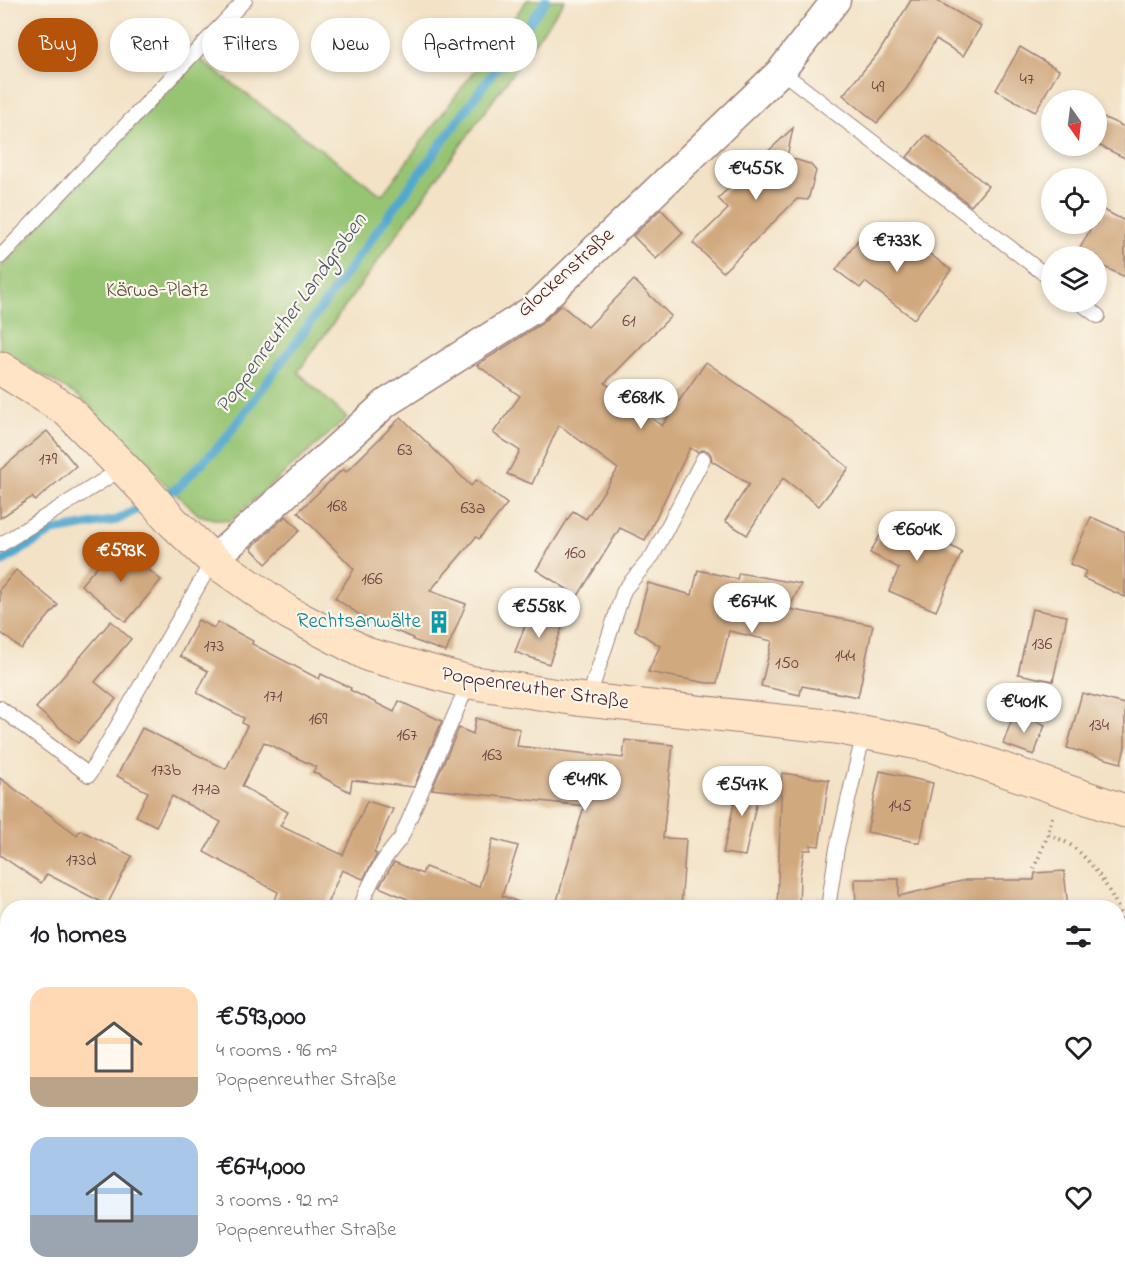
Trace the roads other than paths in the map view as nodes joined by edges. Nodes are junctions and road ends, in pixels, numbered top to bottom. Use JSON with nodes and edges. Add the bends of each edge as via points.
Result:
{"nodes":[{"id":1,"x":245,"y":0,"type":"edge"},
{"id":2,"x":836,"y":0,"type":"edge"},
{"id":3,"x":781,"y":71,"type":"junction"},
{"id":4,"x":0,"y":256,"type":"edge"},
{"id":5,"x":1041,"y":272,"type":"edge"},
{"id":6,"x":1093,"y":312,"type":"edge"},
{"id":7,"x":1098,"y":316,"type":"dead end"},
{"id":8,"x":0,"y":368,"type":"edge"},
{"id":9,"x":703,"y":459,"type":"dead end"},
{"id":10,"x":133,"y":478,"type":"junction"},
{"id":11,"x":0,"y":544,"type":"edge"},
{"id":12,"x":213,"y":560,"type":"junction"},
{"id":13,"x":469,"y":682,"type":"junction"},
{"id":14,"x":588,"y":700,"type":"junction"},
{"id":15,"x":0,"y":708,"type":"edge"},
{"id":16,"x":864,"y":732,"type":"junction"},
{"id":17,"x":1125,"y":812,"type":"edge"},
{"id":18,"x":363,"y":900,"type":"edge"},
{"id":19,"x":829,"y":900,"type":"edge"}],
"edges":[{"from":1,"to":4,"type":"lane"},
{"from":2,"to":3,"type":"street","name":"Glockenstraße"},
{"from":3,"to":5,"type":"lane"},
{"from":3,"to":12,"type":"street","name":"Glockenstraße","via":[[532,310],[386,403]]},
{"from":6,"to":7,"type":"lane"},
{"from":8,"to":10,"type":"street","name":"Poppenreuther Straße","via":[[67,410]]},
{"from":9,"to":14,"type":"lane","via":[[653,555],[624,590]]},
{"from":10,"to":11,"type":"lane"},
{"from":10,"to":12,"type":"street","name":"Poppenreuther Straße"},
{"from":12,"to":13,"type":"street","name":"Poppenreuther Straße","via":[[289,613],[369,655]]},
{"from":12,"to":15,"type":"lane","via":[[89,775]]},
{"from":13,"to":14,"type":"street","name":"Poppenreuther Straße"},
{"from":13,"to":18,"type":"lane","via":[[401,838],[377,869]]},
{"from":14,"to":16,"type":"street","name":"Poppenreuther Straße"},
{"from":16,"to":17,"type":"street","name":"Poppenreuther Straße","via":[[934,746]]},
{"from":16,"to":19,"type":"lane"}]}
